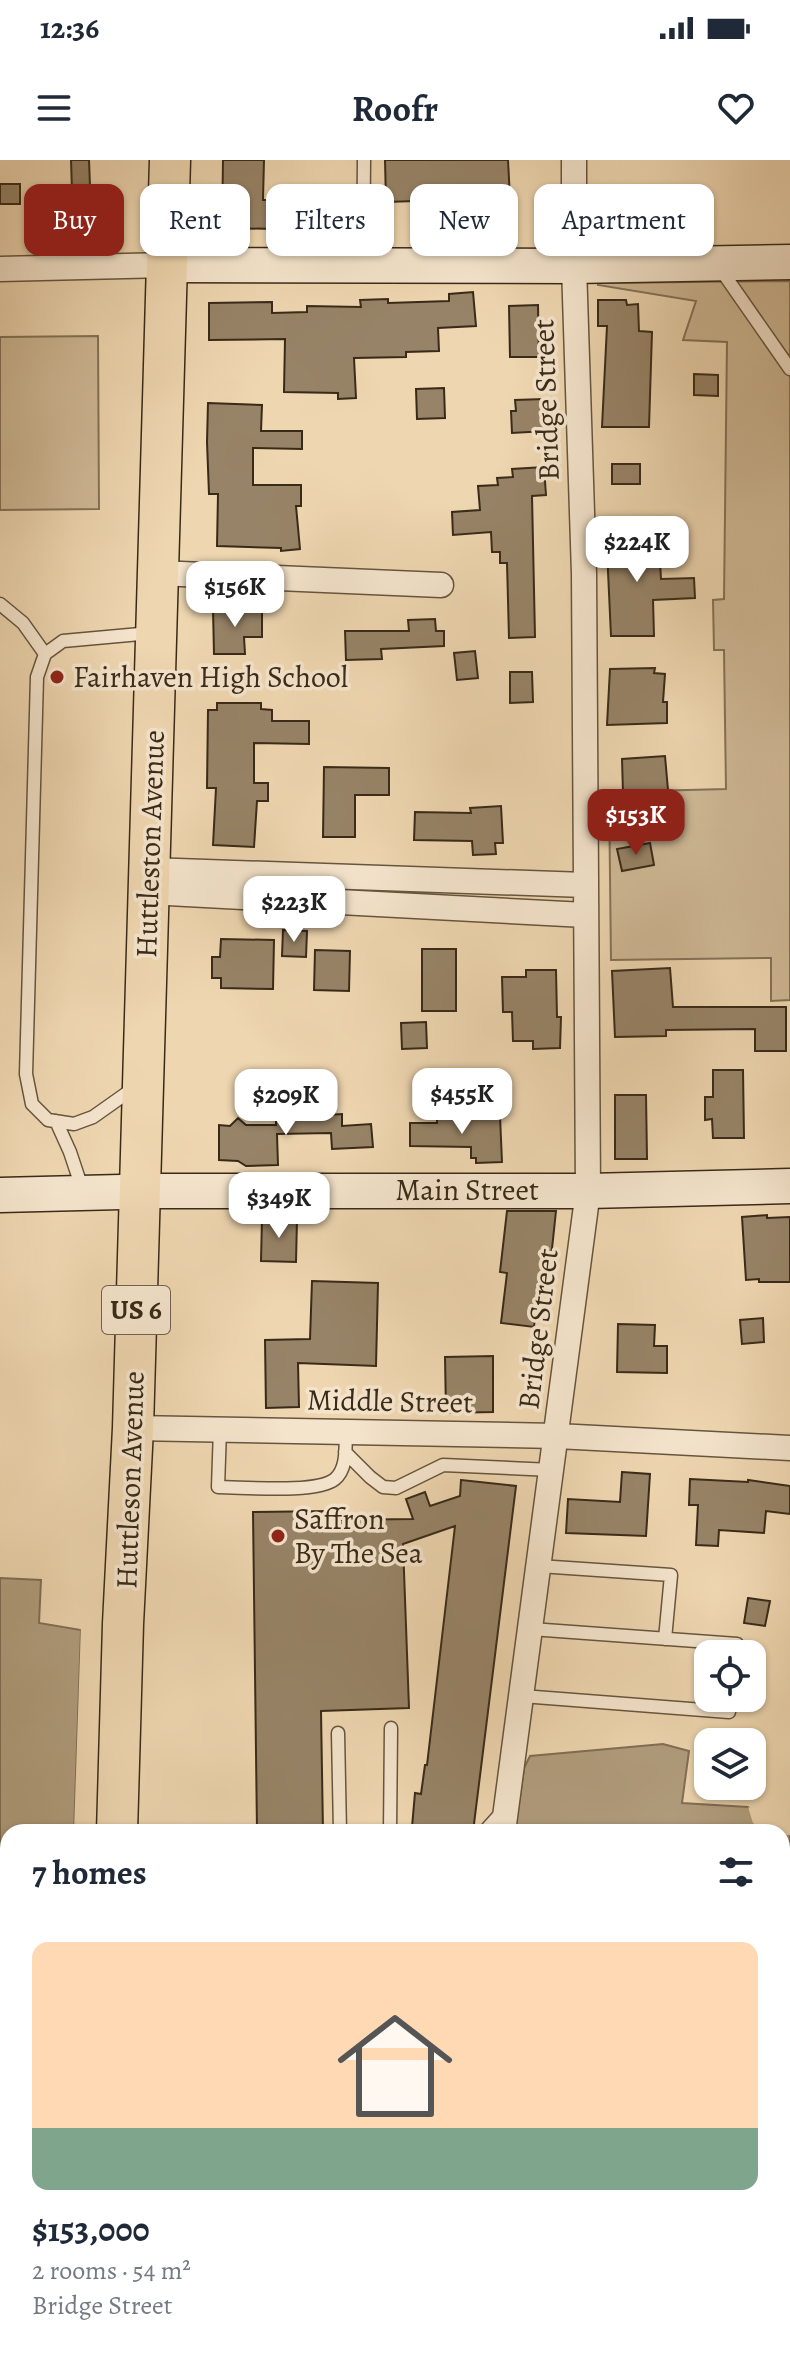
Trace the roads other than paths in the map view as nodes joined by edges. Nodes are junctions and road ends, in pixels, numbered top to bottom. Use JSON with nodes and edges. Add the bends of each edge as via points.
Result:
{"nodes":[{"id":1,"x":170,"y":160,"type":"edge"},
{"id":2,"x":364,"y":160,"type":"edge"},
{"id":3,"x":574,"y":160,"type":"edge"},
{"id":4,"x":790,"y":262,"type":"edge"},
{"id":5,"x":716,"y":263,"type":"junction"},
{"id":6,"x":167,"y":265,"type":"junction"},
{"id":7,"x":574,"y":266,"type":"junction"},
{"id":8,"x":363,"y":267,"type":"junction"},
{"id":9,"x":0,"y":269,"type":"edge"},
{"id":10,"x":790,"y":369,"type":"edge"},
{"id":11,"x":158,"y":573,"type":"junction"},
{"id":12,"x":441,"y":585,"type":"dead end"},
{"id":13,"x":0,"y":604,"type":"edge"},
{"id":14,"x":156,"y":632,"type":"junction"},
{"id":15,"x":45,"y":654,"type":"junction"},
{"id":16,"x":149,"y":881,"type":"junction"},
{"id":17,"x":585,"y":885,"type":"junction"},
{"id":18,"x":585,"y":915,"type":"junction"},
{"id":19,"x":143,"y":1082,"type":"junction"},
{"id":20,"x":56,"y":1121,"type":"junction"},
{"id":21,"x":790,"y":1186,"type":"edge"},
{"id":22,"x":588,"y":1191,"type":"junction"},
{"id":23,"x":140,"y":1192,"type":"junction"},
{"id":24,"x":84,"y":1194,"type":"junction"},
{"id":25,"x":0,"y":1195,"type":"edge"},
{"id":26,"x":133,"y":1428,"type":"junction"},
{"id":27,"x":220,"y":1429,"type":"junction"},
{"id":28,"x":557,"y":1436,"type":"junction"},
{"id":29,"x":346,"y":1442,"type":"junction"},
{"id":30,"x":790,"y":1448,"type":"edge"},
{"id":31,"x":552,"y":1470,"type":"junction"},
{"id":32,"x":539,"y":1566,"type":"junction"},
{"id":33,"x":531,"y":1629,"type":"junction"},
{"id":34,"x":665,"y":1639,"type":"junction"},
{"id":35,"x":694,"y":1641,"type":"edge"},
{"id":36,"x":522,"y":1696,"type":"junction"},
{"id":37,"x":694,"y":1709,"type":"edge"},
{"id":38,"x":391,"y":1728,"type":"dead end"},
{"id":39,"x":338,"y":1733,"type":"dead end"},
{"id":40,"x":507,"y":1807,"type":"junction"},
{"id":41,"x":117,"y":1824,"type":"edge"},
{"id":42,"x":340,"y":1824,"type":"edge"},
{"id":43,"x":390,"y":1824,"type":"edge"},
{"id":44,"x":491,"y":1824,"type":"edge"},
{"id":45,"x":504,"y":1824,"type":"edge"}],
"edges":[{"from":1,"to":6,"type":"highway","name":"Huttleston Avenue","number":"US 6"},
{"from":2,"to":8,"type":"lane"},
{"from":3,"to":7,"type":"street","name":"Bridge Street"},
{"from":4,"to":5,"type":"main road"},
{"from":5,"to":7,"type":"main road"},
{"from":5,"to":10,"type":"lane"},
{"from":6,"to":8,"type":"main road"},
{"from":6,"to":9,"type":"street"},
{"from":6,"to":11,"type":"highway","name":"Huttleston Avenue","number":"US 6"},
{"from":7,"to":8,"type":"main road"},
{"from":7,"to":17,"type":"street","name":"Bridge Street","via":[[584,574]]},
{"from":11,"to":12,"type":"street"},
{"from":11,"to":14,"type":"highway","name":"Huttleston Avenue","number":"US 6"},
{"from":13,"to":15,"type":"lane","via":[[23,623]]},
{"from":14,"to":15,"type":"lane","via":[[63,641]]},
{"from":14,"to":16,"type":"highway","name":"Huttleston Avenue","number":"US 6"},
{"from":15,"to":20,"type":"lane","via":[[37,677],[26,1074],[32,1104]]},
{"from":16,"to":17,"type":"street"},
{"from":16,"to":18,"type":"street"},
{"from":16,"to":19,"type":"highway","name":"Huttleston Avenue","number":"US 6"},
{"from":17,"to":18,"type":"street","name":"Bridge Street"},
{"from":18,"to":22,"type":"street","name":"Bridge Street"},
{"from":19,"to":20,"type":"lane","via":[[93,1117],[74,1124]]},
{"from":19,"to":23,"type":"highway","name":"Huttleston Avenue","number":"US 6"},
{"from":20,"to":24,"type":"lane"},
{"from":21,"to":22,"type":"main road","name":"Main Street"},
{"from":22,"to":23,"type":"main road","name":"Main Street"},
{"from":22,"to":28,"type":"street","name":"Bridge Street"},
{"from":23,"to":24,"type":"main road","name":"Main Street"},
{"from":23,"to":26,"type":"highway","name":"Huttleson Avenue","number":"US 6"},
{"from":24,"to":25,"type":"main road","name":"Main Street"},
{"from":26,"to":27,"type":"street","name":"Middle Street"},
{"from":26,"to":41,"type":"highway","name":"Huttleson Avenue","number":"US 6"},
{"from":27,"to":29,"type":"street","name":"Middle Street"},
{"from":27,"to":29,"type":"lane","via":[[218,1487],[316,1488],[336,1478],[345,1464]]},
{"from":28,"to":29,"type":"street","name":"Middle Street"},
{"from":28,"to":30,"type":"street","name":"Middle Street"},
{"from":28,"to":31,"type":"street","name":"Bridge Street"},
{"from":29,"to":31,"type":"lane","via":[[383,1487],[396,1488],[443,1465]]},
{"from":31,"to":32,"type":"street","name":"Bridge Street"},
{"from":32,"to":33,"type":"street","name":"Bridge Street"},
{"from":32,"to":34,"type":"lane","via":[[671,1575]]},
{"from":33,"to":34,"type":"lane"},
{"from":33,"to":36,"type":"street","name":"Bridge Street"},
{"from":34,"to":35,"type":"lane"},
{"from":36,"to":37,"type":"lane"},
{"from":36,"to":40,"type":"street","name":"Bridge Street"},
{"from":38,"to":43,"type":"lane"},
{"from":39,"to":42,"type":"lane"},
{"from":40,"to":44,"type":"lane"},
{"from":40,"to":45,"type":"street","name":"Bridge Street"}]}
